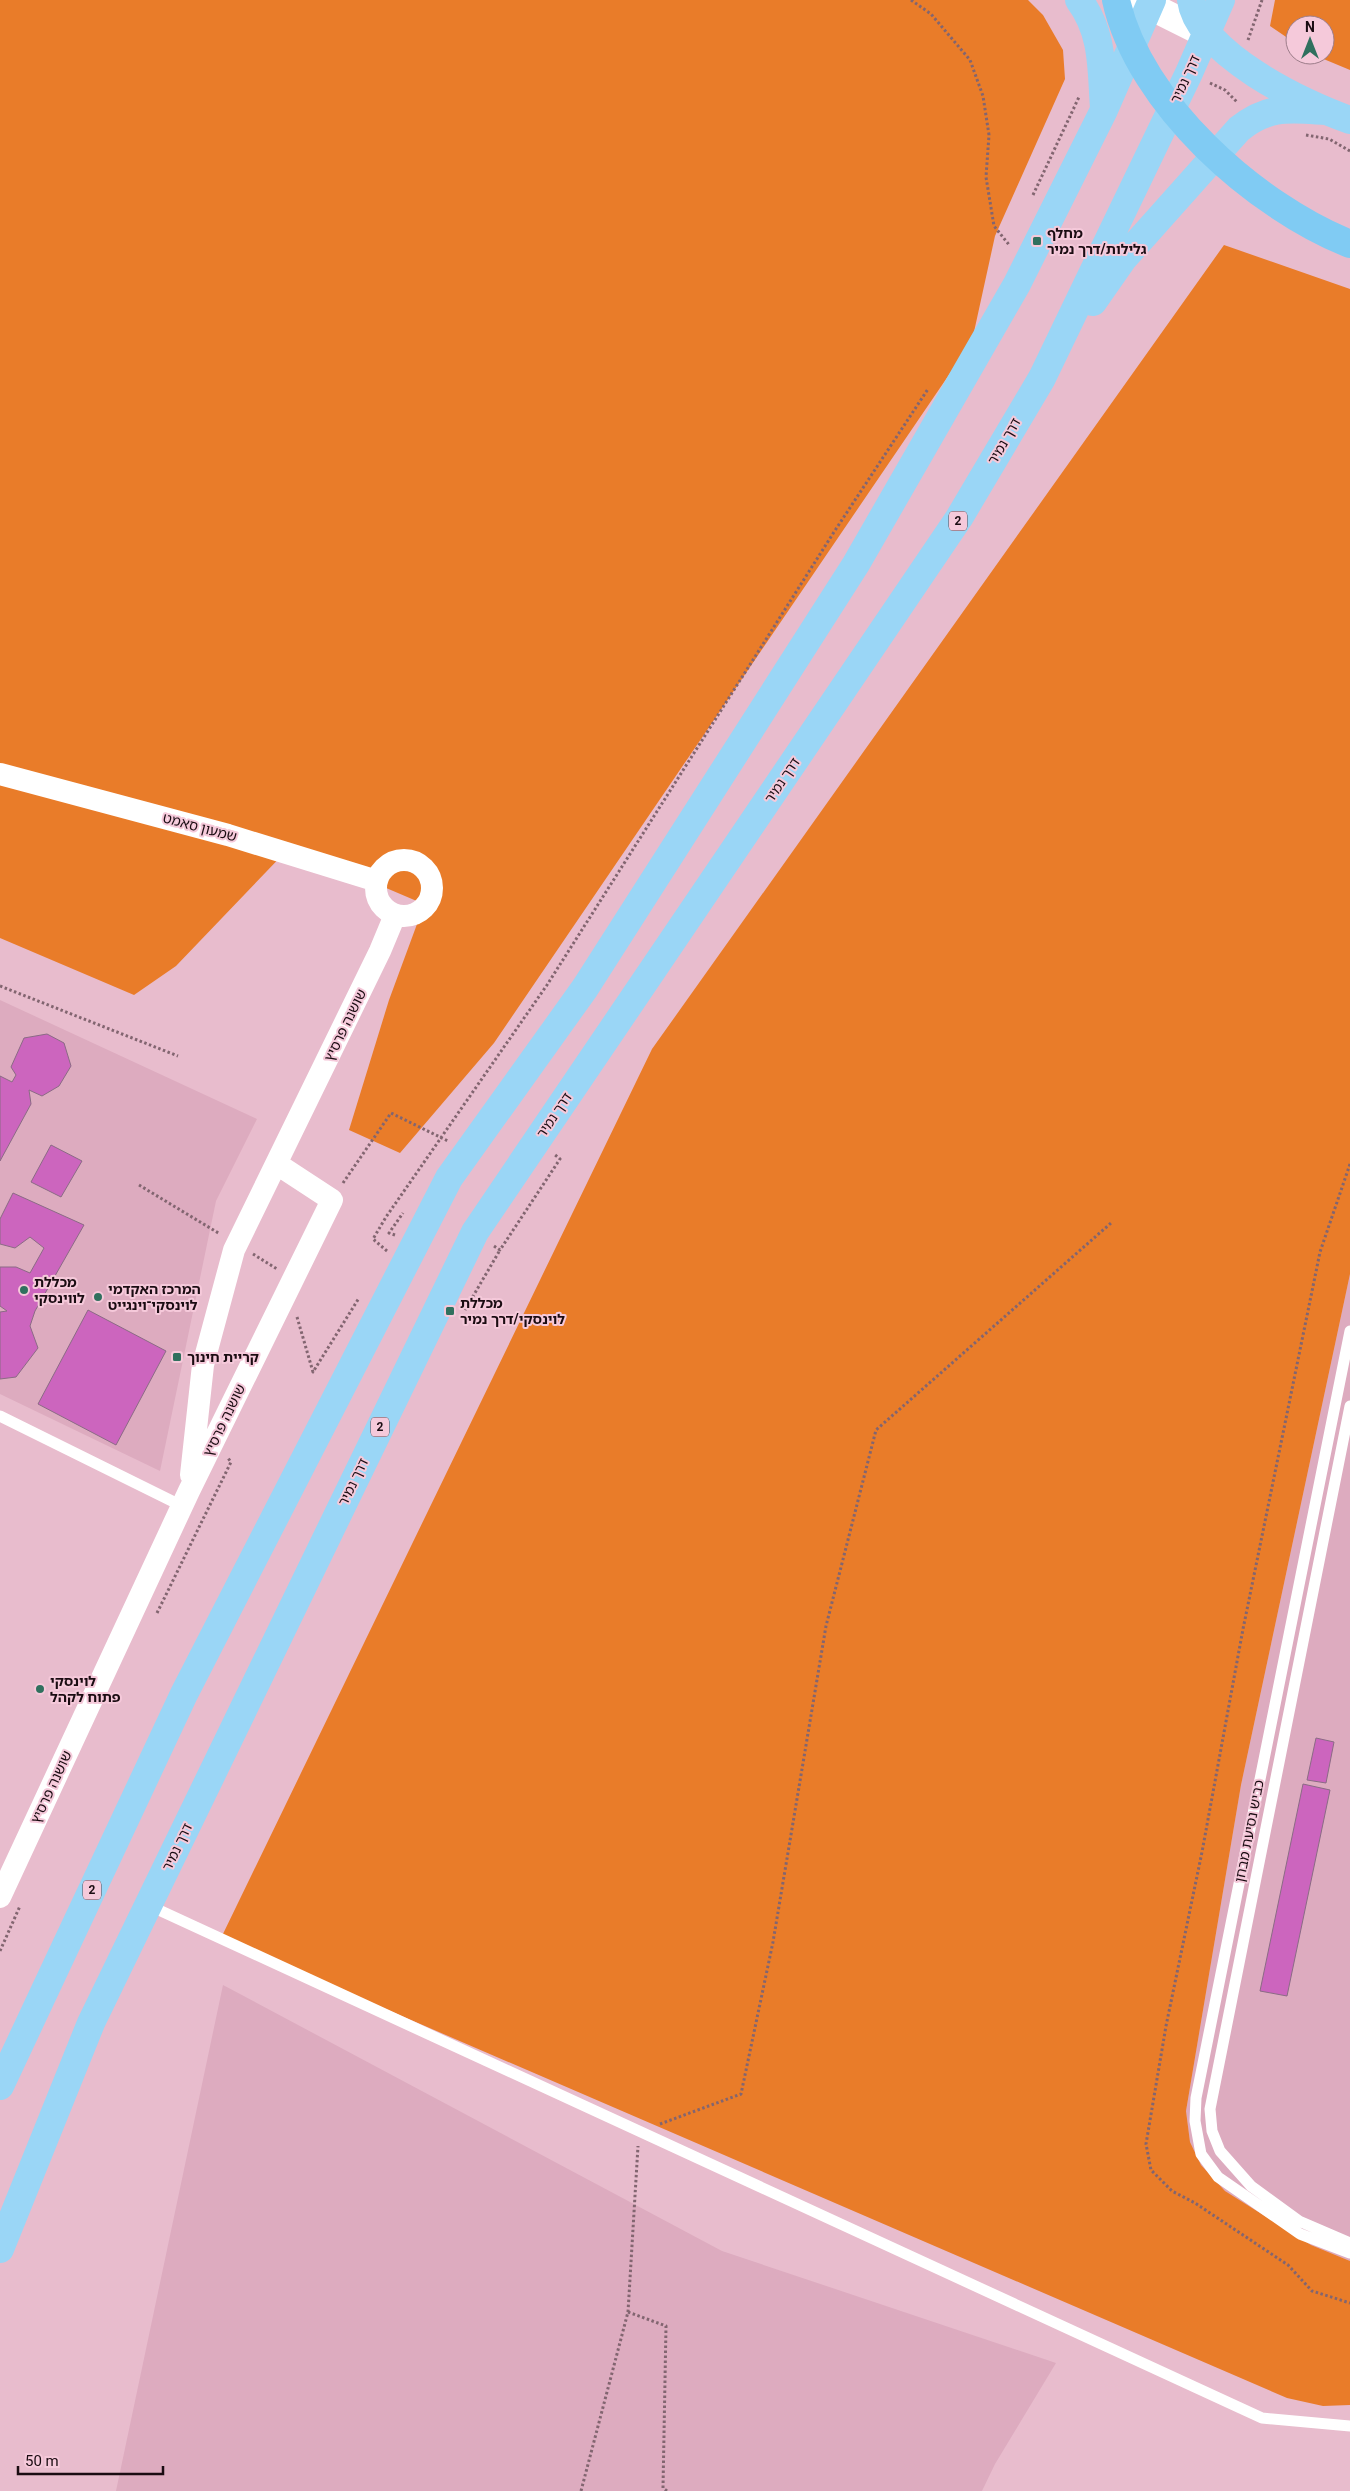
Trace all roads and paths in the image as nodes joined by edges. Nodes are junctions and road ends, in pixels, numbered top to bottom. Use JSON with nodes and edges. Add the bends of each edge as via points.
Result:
{"nodes":[{"id":1,"x":911,"y":0,"type":"edge"},
{"id":2,"x":1079,"y":0,"type":"edge"},
{"id":3,"x":1116,"y":0,"type":"edge"},
{"id":4,"x":1191,"y":0,"type":"edge"},
{"id":5,"x":1221,"y":0,"type":"edge"},
{"id":6,"x":1146,"y":2,"type":"edge"},
{"id":7,"x":1206,"y":34,"type":"junction"},
{"id":8,"x":1083,"y":88,"type":"dead end"},
{"id":9,"x":1104,"y":110,"type":"junction"},
{"id":10,"x":1338,"y":116,"type":"edge"},
{"id":11,"x":1030,"y":202,"type":"dead end"},
{"id":12,"x":1014,"y":237,"type":"dead end"},
{"id":13,"x":1350,"y":244,"type":"edge"},
{"id":14,"x":1010,"y":246,"type":"junction"},
{"id":15,"x":1006,"y":254,"type":"dead end"},
{"id":16,"x":1042,"y":378,"type":"junction"},
{"id":17,"x":930,"y":386,"type":"dead end"},
{"id":18,"x":7,"y":774,"type":"edge"},
{"id":19,"x":377,"y":881,"type":"junction"},
{"id":20,"x":395,"y":915,"type":"junction"},
{"id":21,"x":0,"y":986,"type":"edge"},
{"id":22,"x":178,"y":1056,"type":"dead end"},
{"id":23,"x":440,"y":1138,"type":"junction"},
{"id":24,"x":449,"y":1142,"type":"dead end"},
{"id":25,"x":278,"y":1164,"type":"junction"},
{"id":26,"x":1350,"y":1164,"type":"edge"},
{"id":27,"x":139,"y":1185,"type":"dead end"},
{"id":28,"x":332,"y":1200,"type":"junction"},
{"id":29,"x":1111,"y":1223,"type":"dead end"},
{"id":30,"x":237,"y":1244,"type":"junction"},
{"id":31,"x":500,"y":1250,"type":"dead end"},
{"id":32,"x":383,"y":1259,"type":"dead end"},
{"id":33,"x":288,"y":1288,"type":"junction"},
{"id":34,"x":363,"y":1292,"type":"dead end"},
{"id":35,"x":465,"y":1310,"type":"dead end"},
{"id":36,"x":1350,"y":1331,"type":"edge"},
{"id":37,"x":1350,"y":1406,"type":"edge"},
{"id":38,"x":0,"y":1416,"type":"edge"},
{"id":39,"x":186,"y":1498,"type":"junction"},
{"id":40,"x":0,"y":1897,"type":"edge"},
{"id":41,"x":148,"y":1905,"type":"junction"},
{"id":42,"x":0,"y":2086,"type":"edge"},
{"id":43,"x":639,"y":2131,"type":"junction"},
{"id":44,"x":1350,"y":2243,"type":"edge"},
{"id":45,"x":0,"y":2249,"type":"edge"},
{"id":46,"x":1350,"y":2253,"type":"edge"},
{"id":47,"x":1350,"y":2303,"type":"edge"},
{"id":48,"x":628,"y":2312,"type":"junction"},
{"id":49,"x":1350,"y":2426,"type":"edge"},
{"id":50,"x":580,"y":2491,"type":"edge"},
{"id":51,"x":667,"y":2491,"type":"edge"}],
"edges":[{"from":1,"to":14,"type":"path","via":[[931,14],[970,60],[983,96],[988,127],[986,177],[994,226]]},
{"from":2,"to":9,"type":"highway","via":[[1086,9],[1101,48]]},
{"from":3,"to":13,"type":"highway","via":[[1141,65],[1164,100],[1206,144],[1274,204],[1307,225]]},
{"from":4,"to":7,"type":"highway","via":[[1192,12]]},
{"from":5,"to":7,"type":"highway","number":"2"},
{"from":6,"to":7,"type":"street"},
{"from":6,"to":9,"type":"highway","number":"2"},
{"from":7,"to":10,"type":"highway","via":[[1267,82]]},
{"from":7,"to":16,"type":"highway","name":"דרך נמיר","number":"2"},
{"from":8,"to":11,"type":"path"},
{"from":9,"to":42,"type":"highway","number":"2","via":[[1017,284],[856,564],[585,988],[449,1178],[184,1694]]},
{"from":10,"to":16,"type":"highway","via":[[1285,108],[1254,118],[1239,129],[1123,259]]},
{"from":12,"to":14,"type":"path"},
{"from":14,"to":15,"type":"path"},
{"from":16,"to":41,"type":"highway","name":"דרך נמיר","number":"2","via":[[959,518],[475,1232]]},
{"from":17,"to":23,"type":"path","via":[[548,985]]},
{"from":18,"to":19,"type":"street","name":"שמעון סאמט","via":[[247,840]]},
{"from":19,"to":20,"type":"street","via":[[378,899]]},
{"from":19,"to":20,"type":"street","via":[[388,866],[405,860],[415,862],[429,874],[432,892],[424,909],[407,916]]},
{"from":20,"to":25,"type":"street","name":"שושנה פרסיץ"},
{"from":21,"to":22,"type":"path"},
{"from":23,"to":24,"type":"path"},
{"from":23,"to":28,"type":"path","via":[[390,1113]]},
{"from":23,"to":32,"type":"path","via":[[373,1239],[388,1251]]},
{"from":25,"to":28,"type":"street"},
{"from":25,"to":30,"type":"street","name":"שושנה פרסיץ"},
{"from":26,"to":47,"type":"path","via":[[1320,1252],[1243,1629],[1146,2144],[1151,2170],[1172,2191],[1288,2265],[1312,2291]]},
{"from":27,"to":30,"type":"path"},
{"from":28,"to":33,"type":"street","name":"שושנה פרסיץ"},
{"from":29,"to":43,"type":"path","via":[[876,1430],[826,1626],[773,1942],[741,2094]]},
{"from":30,"to":33,"type":"path"},
{"from":30,"to":39,"type":"street","name":"שושנה פרסיץ","via":[[203,1365]]},
{"from":31,"to":35,"type":"path"},
{"from":33,"to":34,"type":"path","via":[[313,1372]]},
{"from":33,"to":39,"type":"street","name":"שושנה פרסיץ"},
{"from":36,"to":46,"type":"lane","name":"כביש נסיעת מבחן","via":[[1196,2098],[1195,2121],[1201,2154],[1218,2177],[1300,2234]]},
{"from":37,"to":44,"type":"lane","name":"כביש נסיעת מבחן","via":[[1210,2109],[1212,2131],[1220,2151],[1251,2186],[1299,2221]]},
{"from":38,"to":39,"type":"lane"},
{"from":39,"to":40,"type":"street","name":"שושנה פרסיץ"},
{"from":41,"to":43,"type":"lane"},
{"from":41,"to":45,"type":"highway","name":"דרך נמיר","number":"2","via":[[91,2023]]},
{"from":43,"to":48,"type":"path"},
{"from":43,"to":49,"type":"lane","via":[[1262,2418]]},
{"from":48,"to":50,"type":"path"},
{"from":48,"to":51,"type":"path","via":[[666,2326],[663,2488]]}]}
